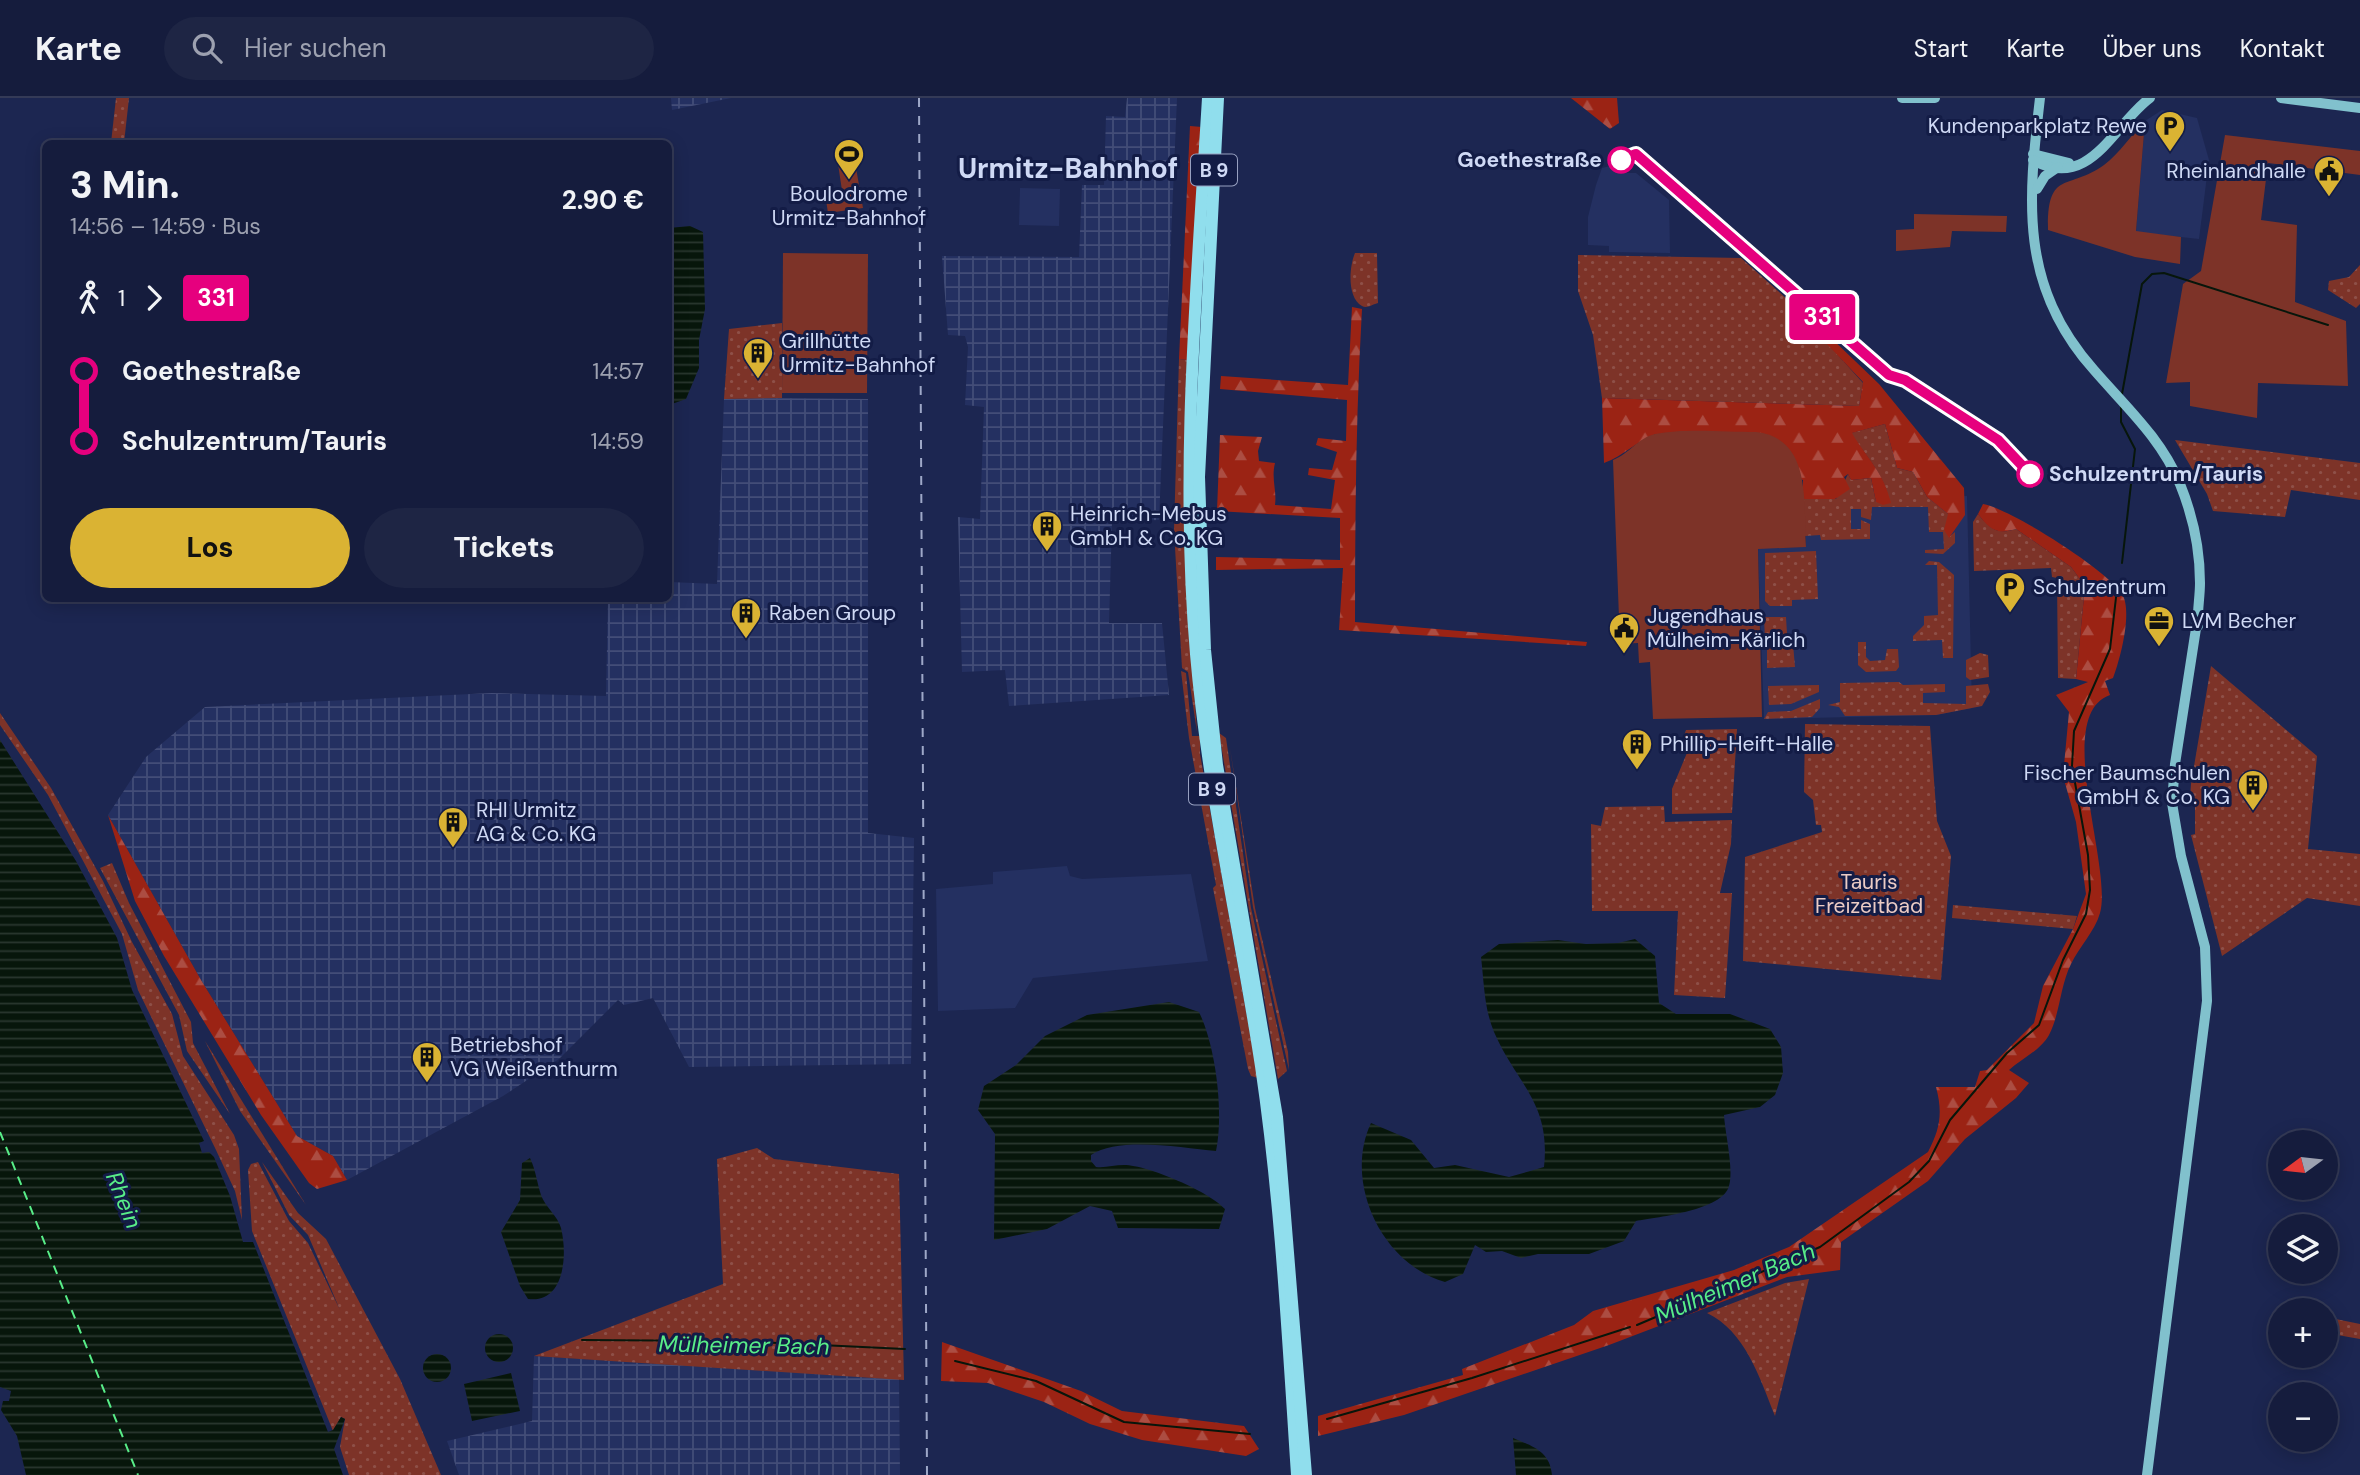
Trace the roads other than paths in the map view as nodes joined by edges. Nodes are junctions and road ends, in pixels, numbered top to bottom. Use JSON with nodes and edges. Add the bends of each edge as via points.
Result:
{"nodes":[{"id":1,"x":1208,"y":98,"type":"edge"},
{"id":2,"x":1902,"y":98,"type":"edge"},
{"id":3,"x":1935,"y":98,"type":"edge"},
{"id":4,"x":2040,"y":98,"type":"edge"},
{"id":5,"x":2046,"y":98,"type":"edge"},
{"id":6,"x":2150,"y":98,"type":"edge"},
{"id":7,"x":2281,"y":98,"type":"edge"},
{"id":8,"x":1219,"y":102,"type":"edge"},
{"id":9,"x":2360,"y":108,"type":"edge"},
{"id":10,"x":2036,"y":158,"type":"junction"},
{"id":11,"x":2079,"y":163,"type":"junction"},
{"id":12,"x":2058,"y":167,"type":"junction"},
{"id":13,"x":2037,"y":189,"type":"junction"},
{"id":14,"x":2032,"y":226,"type":"junction"},
{"id":15,"x":1297,"y":1475,"type":"edge"},
{"id":16,"x":1306,"y":1475,"type":"edge"},
{"id":17,"x":2147,"y":1475,"type":"edge"}],
"edges":[{"from":1,"to":15,"type":"highway","number":"B 9","via":[[1191,394],[1190,563],[1211,780],[1268,1118]]},
{"from":2,"to":3,"type":"main road"},
{"from":4,"to":10,"type":"main road"},
{"from":5,"to":10,"type":"main road"},
{"from":6,"to":11,"type":"main road","via":[[2103,151]]},
{"from":7,"to":9,"type":"main road"},
{"from":8,"to":16,"type":"highway","number":"B 9","via":[[1199,477],[1205,650],[1217,765],[1277,1117]]},
{"from":10,"to":11,"type":"main road"},
{"from":10,"to":12,"type":"main road"},
{"from":10,"to":13,"type":"main road"},
{"from":10,"to":14,"type":"main road","via":[[2029,207]]},
{"from":11,"to":12,"type":"main road"},
{"from":12,"to":13,"type":"main road"},
{"from":13,"to":14,"type":"main road"},
{"from":14,"to":17,"type":"main road","via":[[2050,300],[2085,360],[2165,454],[2189,508],[2199,557],[2197,622],[2175,823],[2203,937],[2208,985]]}]}
